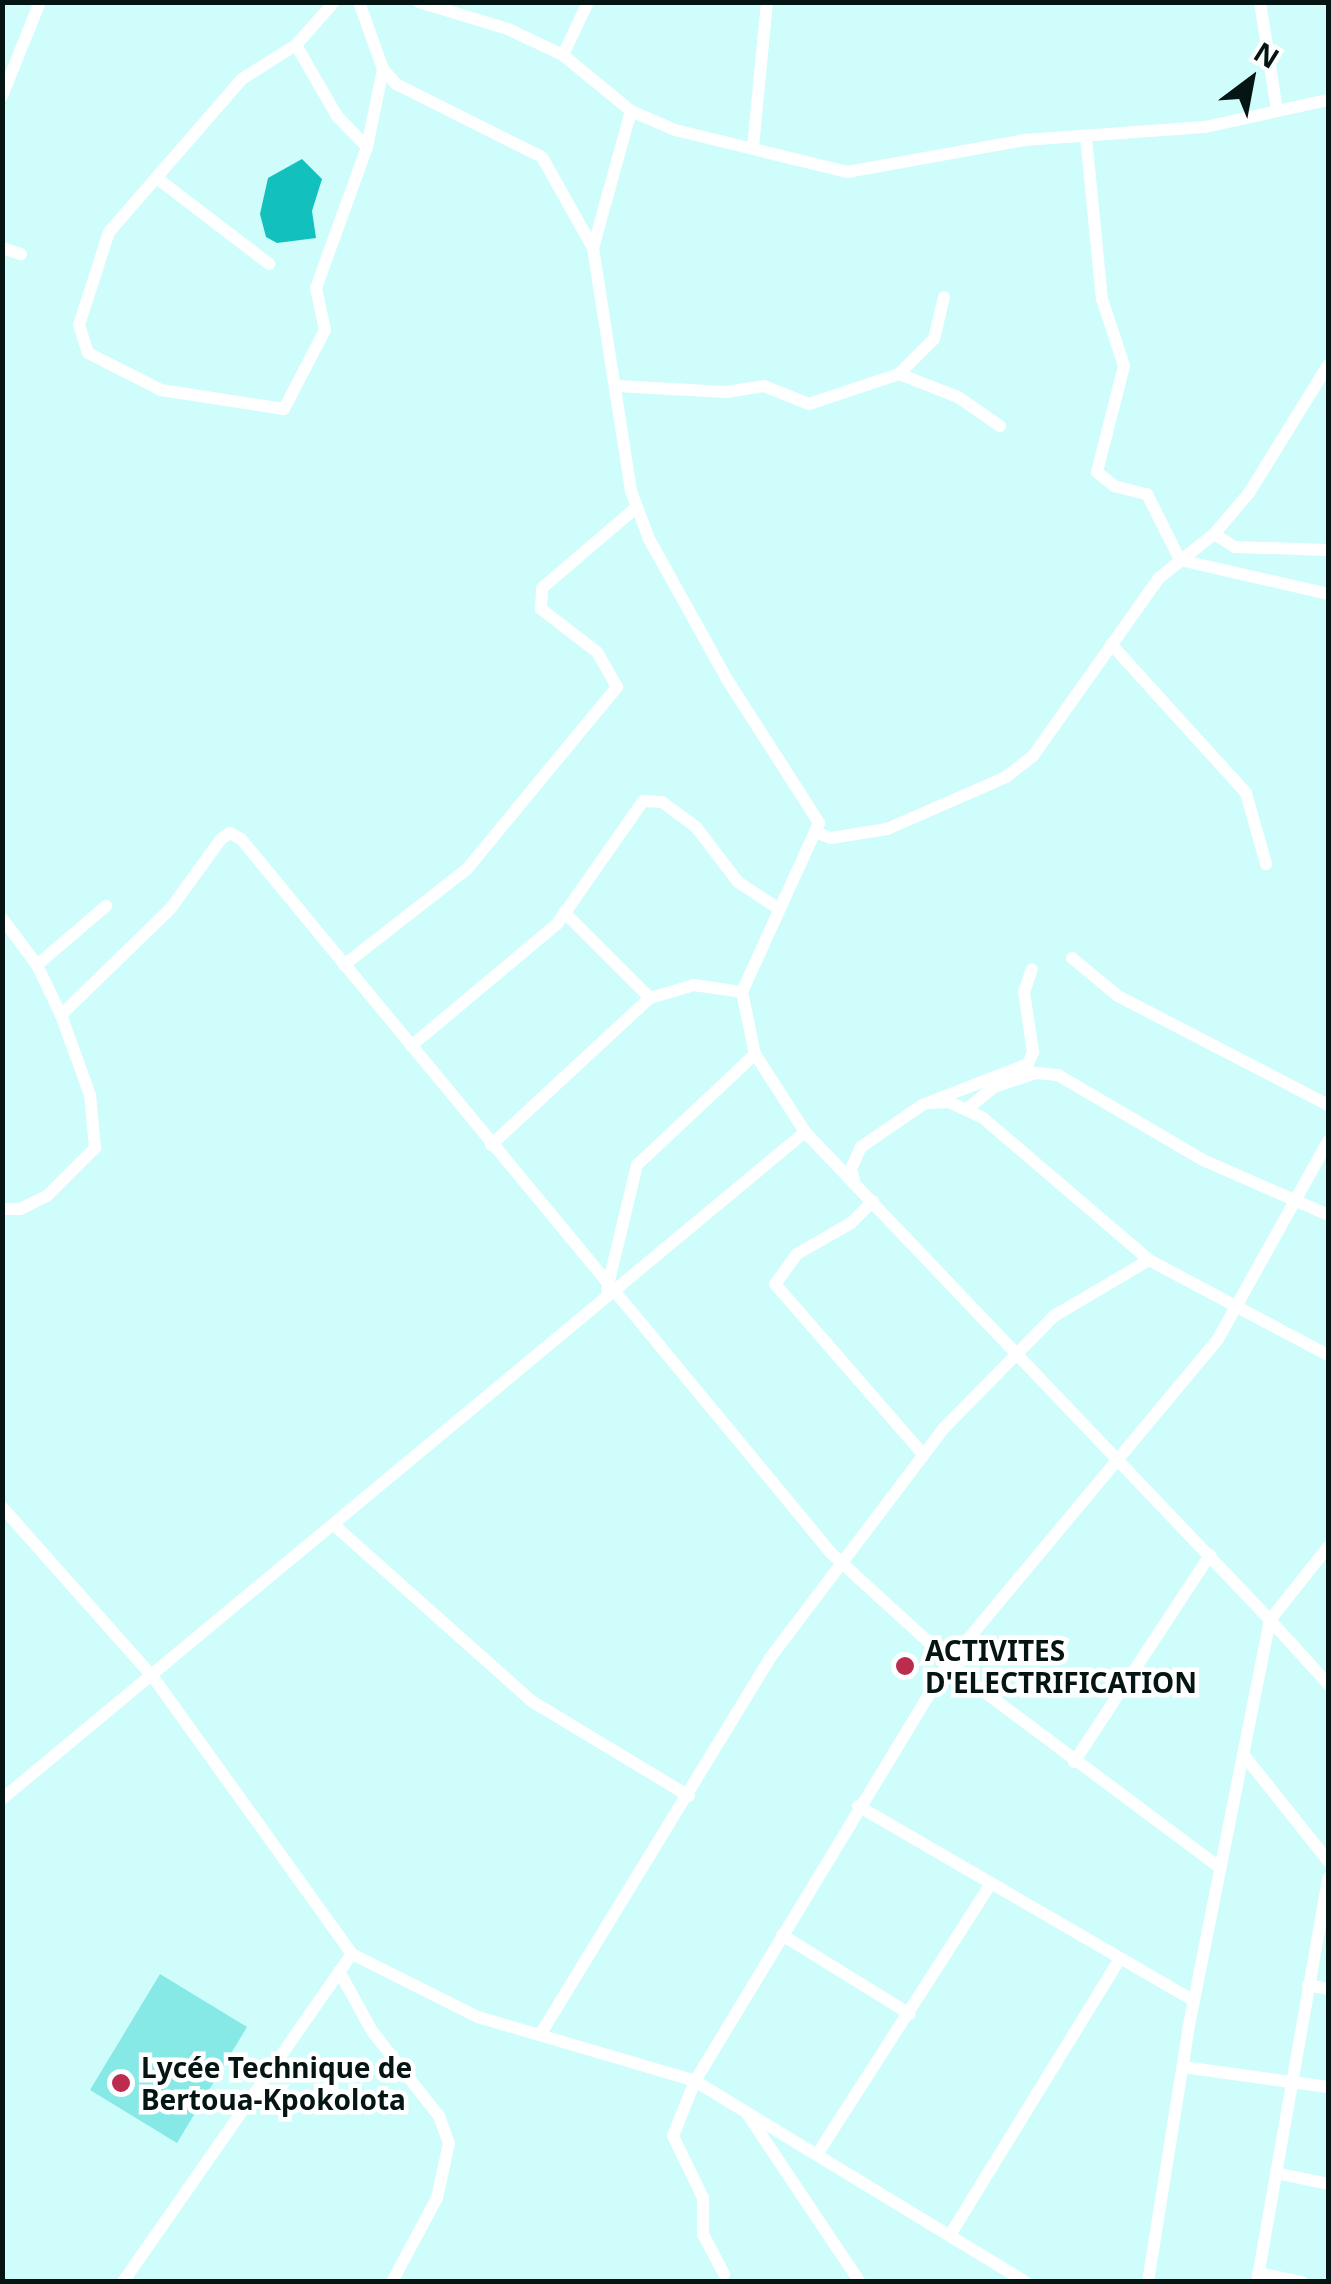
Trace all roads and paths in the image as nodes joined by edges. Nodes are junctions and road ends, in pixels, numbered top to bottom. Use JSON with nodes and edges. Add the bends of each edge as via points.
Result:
{"nodes":[{"id":1,"x":40,"y":2,"type":"edge"},
{"id":2,"x":334,"y":2,"type":"edge"},
{"id":3,"x":359,"y":2,"type":"edge"},
{"id":4,"x":419,"y":2,"type":"edge"},
{"id":5,"x":588,"y":2,"type":"edge"},
{"id":6,"x":768,"y":2,"type":"edge"},
{"id":7,"x":1260,"y":2,"type":"edge"},
{"id":8,"x":296,"y":45,"type":"junction"},
{"id":9,"x":563,"y":55,"type":"junction"},
{"id":10,"x":383,"y":69,"type":"junction"},
{"id":11,"x":2,"y":96,"type":"edge"},
{"id":12,"x":1328,"y":100,"type":"edge"},
{"id":13,"x":1277,"y":110,"type":"junction"},
{"id":14,"x":630,"y":111,"type":"junction"},
{"id":15,"x":1086,"y":136,"type":"junction"},
{"id":16,"x":367,"y":147,"type":"junction"},
{"id":17,"x":752,"y":147,"type":"junction"},
{"id":18,"x":158,"y":179,"type":"junction"},
{"id":19,"x":2,"y":248,"type":"edge"},
{"id":20,"x":593,"y":248,"type":"junction"},
{"id":21,"x":20,"y":254,"type":"dead end"},
{"id":22,"x":269,"y":264,"type":"dead end"},
{"id":23,"x":944,"y":296,"type":"dead end"},
{"id":24,"x":1328,"y":365,"type":"edge"},
{"id":25,"x":900,"y":374,"type":"junction"},
{"id":26,"x":618,"y":386,"type":"junction"},
{"id":27,"x":1000,"y":426,"type":"dead end"},
{"id":28,"x":637,"y":507,"type":"junction"},
{"id":29,"x":1214,"y":534,"type":"junction"},
{"id":30,"x":1328,"y":550,"type":"edge"},
{"id":31,"x":1180,"y":560,"type":"junction"},
{"id":32,"x":1328,"y":594,"type":"edge"},
{"id":33,"x":1111,"y":644,"type":"junction"},
{"id":34,"x":815,"y":832,"type":"junction"},
{"id":35,"x":1266,"y":864,"type":"dead end"},
{"id":36,"x":106,"y":906,"type":"dead end"},
{"id":37,"x":776,"y":907,"type":"junction"},
{"id":38,"x":564,"y":912,"type":"junction"},
{"id":39,"x":2,"y":918,"type":"edge"},
{"id":40,"x":1072,"y":958,"type":"dead end"},
{"id":41,"x":37,"y":965,"type":"junction"},
{"id":42,"x":344,"y":965,"type":"junction"},
{"id":43,"x":1032,"y":969,"type":"dead end"},
{"id":44,"x":742,"y":992,"type":"junction"},
{"id":45,"x":650,"y":998,"type":"junction"},
{"id":46,"x":60,"y":1015,"type":"junction"},
{"id":47,"x":411,"y":1046,"type":"junction"},
{"id":48,"x":756,"y":1054,"type":"junction"},
{"id":49,"x":930,"y":1102,"type":"junction"},
{"id":50,"x":1328,"y":1105,"type":"edge"},
{"id":51,"x":968,"y":1108,"type":"junction"},
{"id":52,"x":805,"y":1132,"type":"junction"},
{"id":53,"x":1328,"y":1140,"type":"edge"},
{"id":54,"x":491,"y":1144,"type":"junction"},
{"id":55,"x":854,"y":1182,"type":"junction"},
{"id":56,"x":872,"y":1201,"type":"junction"},
{"id":57,"x":1292,"y":1204,"type":"junction"},
{"id":58,"x":2,"y":1209,"type":"edge"},
{"id":59,"x":1328,"y":1215,"type":"edge"},
{"id":60,"x":1149,"y":1260,"type":"junction"},
{"id":61,"x":609,"y":1292,"type":"junction"},
{"id":62,"x":1238,"y":1306,"type":"junction"},
{"id":63,"x":1012,"y":1354,"type":"junction"},
{"id":64,"x":1328,"y":1355,"type":"edge"},
{"id":65,"x":924,"y":1454,"type":"junction"},
{"id":66,"x":1118,"y":1456,"type":"junction"},
{"id":67,"x":2,"y":1506,"type":"edge"},
{"id":68,"x":334,"y":1525,"type":"junction"},
{"id":69,"x":1328,"y":1548,"type":"edge"},
{"id":70,"x":1210,"y":1555,"type":"junction"},
{"id":71,"x":840,"y":1562,"type":"junction"},
{"id":72,"x":1270,"y":1620,"type":"junction"},
{"id":73,"x":950,"y":1662,"type":"junction"},
{"id":74,"x":153,"y":1677,"type":"junction"},
{"id":75,"x":1328,"y":1684,"type":"edge"},
{"id":76,"x":1243,"y":1754,"type":"junction"},
{"id":77,"x":1074,"y":1762,"type":"junction"},
{"id":78,"x":689,"y":1796,"type":"junction"},
{"id":79,"x":2,"y":1800,"type":"edge"},
{"id":80,"x":858,"y":1806,"type":"junction"},
{"id":81,"x":1328,"y":1860,"type":"edge"},
{"id":82,"x":1219,"y":1867,"type":"junction"},
{"id":83,"x":1328,"y":1878,"type":"edge"},
{"id":84,"x":991,"y":1884,"type":"junction"},
{"id":85,"x":782,"y":1935,"type":"junction"},
{"id":86,"x":352,"y":1954,"type":"junction"},
{"id":87,"x":1119,"y":1960,"type":"junction"},
{"id":88,"x":339,"y":1971,"type":"junction"},
{"id":89,"x":1308,"y":1985,"type":"junction"},
{"id":90,"x":1328,"y":1989,"type":"edge"},
{"id":91,"x":1194,"y":2001,"type":"junction"},
{"id":92,"x":910,"y":2014,"type":"junction"},
{"id":93,"x":540,"y":2035,"type":"junction"},
{"id":94,"x":1182,"y":2067,"type":"junction"},
{"id":95,"x":695,"y":2081,"type":"junction"},
{"id":96,"x":1292,"y":2081,"type":"junction"},
{"id":97,"x":1328,"y":2087,"type":"edge"},
{"id":98,"x":745,"y":2110,"type":"junction"},
{"id":99,"x":818,"y":2153,"type":"junction"},
{"id":100,"x":1276,"y":2173,"type":"junction"},
{"id":101,"x":1328,"y":2184,"type":"edge"},
{"id":102,"x":950,"y":2235,"type":"junction"},
{"id":103,"x":724,"y":2274,"type":"dead end"},
{"id":104,"x":1257,"y":2277,"type":"edge"},
{"id":105,"x":123,"y":2282,"type":"edge"},
{"id":106,"x":392,"y":2282,"type":"edge"},
{"id":107,"x":860,"y":2282,"type":"edge"},
{"id":108,"x":1026,"y":2282,"type":"edge"},
{"id":109,"x":1148,"y":2282,"type":"edge"},
{"id":110,"x":1302,"y":2282,"type":"edge"}],
"edges":[{"from":1,"to":11,"type":"street"},
{"from":2,"to":8,"type":"street"},
{"from":3,"to":10,"type":"street"},
{"from":4,"to":9,"type":"street","via":[[508,29]]},
{"from":5,"to":9,"type":"street"},
{"from":6,"to":17,"type":"street"},
{"from":7,"to":13,"type":"street"},
{"from":8,"to":16,"type":"street","via":[[337,116]]},
{"from":8,"to":18,"type":"street","via":[[242,79]]},
{"from":9,"to":14,"type":"street"},
{"from":10,"to":16,"type":"street"},
{"from":10,"to":20,"type":"street","via":[[410,94],[542,157]]},
{"from":12,"to":13,"type":"street"},
{"from":13,"to":15,"type":"street","via":[[1204,127]]},
{"from":14,"to":17,"type":"street","via":[[675,130]]},
{"from":14,"to":20,"type":"street"},
{"from":15,"to":17,"type":"street","via":[[1024,140],[848,172]]},
{"from":15,"to":31,"type":"street","via":[[1102,299],[1124,366],[1096,472],[1114,486],[1147,494]]},
{"from":16,"to":18,"type":"street","via":[[316,288],[325,330],[279,412],[160,390],[88,354],[79,340],[100,248]]},
{"from":18,"to":22,"type":"street"},
{"from":19,"to":21,"type":"street"},
{"from":20,"to":26,"type":"street"},
{"from":23,"to":25,"type":"street","via":[[934,339]]},
{"from":24,"to":29,"type":"street","via":[[1249,494]]},
{"from":25,"to":26,"type":"street","via":[[809,404],[764,386],[726,392]]},
{"from":25,"to":27,"type":"street","via":[[958,397]]},
{"from":26,"to":28,"type":"street"},
{"from":28,"to":34,"type":"street","via":[[728,681],[819,822]]},
{"from":28,"to":42,"type":"street","via":[[542,588],[541,608],[597,652],[618,687],[467,869]]},
{"from":29,"to":30,"type":"street","via":[[1235,546]]},
{"from":29,"to":31,"type":"street"},
{"from":31,"to":32,"type":"street"},
{"from":31,"to":33,"type":"street"},
{"from":33,"to":34,"type":"street","via":[[1033,756],[1006,777],[887,828],[831,838]]},
{"from":33,"to":35,"type":"street","via":[[1246,793]]},
{"from":34,"to":37,"type":"street"},
{"from":36,"to":41,"type":"street"},
{"from":37,"to":38,"type":"street","via":[[738,882],[696,826],[652,799],[643,801]]},
{"from":37,"to":44,"type":"street"},
{"from":38,"to":45,"type":"street"},
{"from":38,"to":47,"type":"street"},
{"from":39,"to":41,"type":"street"},
{"from":40,"to":50,"type":"street","via":[[1118,996]]},
{"from":41,"to":46,"type":"street"},
{"from":42,"to":46,"type":"street","via":[[230,834],[172,908]]},
{"from":42,"to":47,"type":"street"},
{"from":43,"to":49,"type":"street","via":[[1024,992],[1033,1052],[1028,1064]]},
{"from":44,"to":45,"type":"street","via":[[694,985]]},
{"from":44,"to":48,"type":"street"},
{"from":45,"to":54,"type":"street"},
{"from":46,"to":58,"type":"street","via":[[90,1095],[95,1148],[47,1196]]},
{"from":47,"to":54,"type":"street"},
{"from":48,"to":52,"type":"street"},
{"from":48,"to":61,"type":"street","via":[[637,1166]]},
{"from":49,"to":51,"type":"street"},
{"from":49,"to":55,"type":"street","via":[[862,1147],[851,1170]]},
{"from":51,"to":57,"type":"street","via":[[994,1087],[1036,1073],[1058,1076]]},
{"from":51,"to":60,"type":"street"},
{"from":52,"to":55,"type":"street"},
{"from":52,"to":61,"type":"street"},
{"from":53,"to":57,"type":"street"},
{"from":54,"to":61,"type":"street"},
{"from":55,"to":56,"type":"street"},
{"from":56,"to":63,"type":"street"},
{"from":56,"to":65,"type":"street","via":[[851,1223],[798,1254],[775,1284]]},
{"from":57,"to":59,"type":"street"},
{"from":57,"to":62,"type":"street"},
{"from":60,"to":62,"type":"street"},
{"from":60,"to":63,"type":"street","via":[[1054,1316]]},
{"from":61,"to":68,"type":"street"},
{"from":61,"to":71,"type":"street"},
{"from":62,"to":64,"type":"street"},
{"from":62,"to":66,"type":"street"},
{"from":63,"to":65,"type":"street"},
{"from":63,"to":66,"type":"street"},
{"from":65,"to":71,"type":"street"},
{"from":66,"to":70,"type":"street"},
{"from":66,"to":73,"type":"street"},
{"from":67,"to":74,"type":"street"},
{"from":68,"to":74,"type":"street"},
{"from":68,"to":78,"type":"street","via":[[533,1702]]},
{"from":69,"to":72,"type":"street"},
{"from":70,"to":72,"type":"street"},
{"from":70,"to":77,"type":"street"},
{"from":71,"to":73,"type":"street"},
{"from":71,"to":78,"type":"street","via":[[770,1658]]},
{"from":72,"to":75,"type":"street"},
{"from":72,"to":76,"type":"street"},
{"from":73,"to":77,"type":"street"},
{"from":73,"to":80,"type":"street"},
{"from":74,"to":79,"type":"street"},
{"from":74,"to":86,"type":"street"},
{"from":76,"to":81,"type":"street"},
{"from":76,"to":82,"type":"street"},
{"from":77,"to":82,"type":"street"},
{"from":78,"to":93,"type":"street"},
{"from":80,"to":84,"type":"street"},
{"from":80,"to":85,"type":"street"},
{"from":82,"to":91,"type":"street"},
{"from":83,"to":89,"type":"street"},
{"from":84,"to":87,"type":"street"},
{"from":84,"to":92,"type":"street"},
{"from":85,"to":92,"type":"street"},
{"from":85,"to":95,"type":"street"},
{"from":86,"to":88,"type":"street"},
{"from":86,"to":93,"type":"street","via":[[478,2017]]},
{"from":87,"to":91,"type":"street"},
{"from":87,"to":102,"type":"street"},
{"from":88,"to":105,"type":"street"},
{"from":88,"to":106,"type":"street","via":[[372,2031],[439,2116],[449,2143],[436,2198]]},
{"from":89,"to":90,"type":"street"},
{"from":89,"to":96,"type":"street"},
{"from":91,"to":94,"type":"street"},
{"from":92,"to":99,"type":"street"},
{"from":93,"to":95,"type":"street"},
{"from":94,"to":96,"type":"street"},
{"from":94,"to":109,"type":"street"},
{"from":95,"to":98,"type":"street"},
{"from":95,"to":103,"type":"street","via":[[673,2136],[704,2198],[704,2234]]},
{"from":96,"to":97,"type":"street"},
{"from":96,"to":100,"type":"street"},
{"from":98,"to":99,"type":"street"},
{"from":98,"to":107,"type":"street"},
{"from":99,"to":102,"type":"street"},
{"from":100,"to":101,"type":"street"},
{"from":100,"to":104,"type":"street"},
{"from":102,"to":108,"type":"street"},
{"from":104,"to":110,"type":"street"}]}
